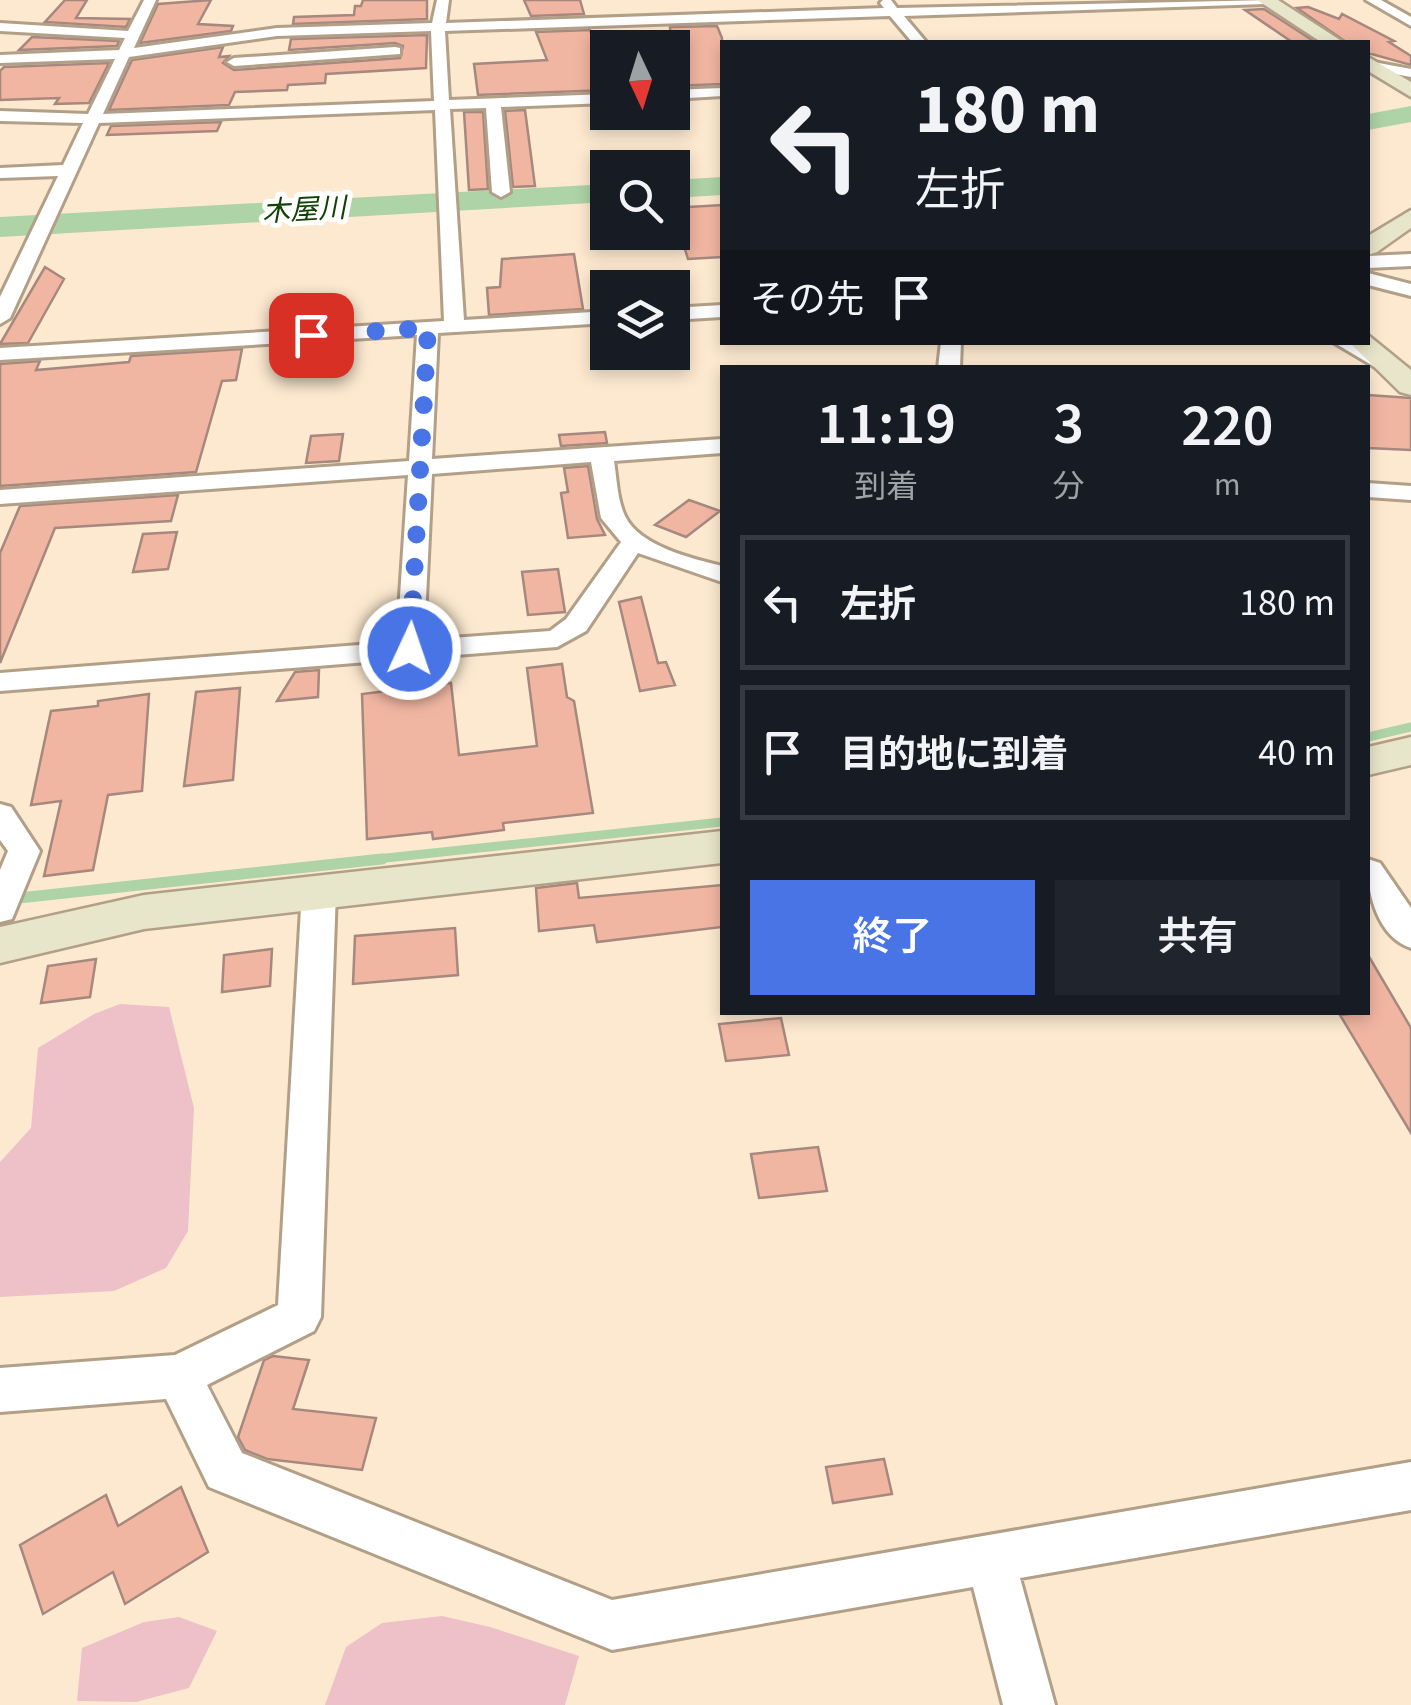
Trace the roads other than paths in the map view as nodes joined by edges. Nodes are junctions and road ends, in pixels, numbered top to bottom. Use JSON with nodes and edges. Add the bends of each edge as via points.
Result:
{"nodes":[{"id":1,"x":150,"y":0,"type":"edge"},
{"id":2,"x":444,"y":0,"type":"edge"},
{"id":3,"x":883,"y":0,"type":"edge"},
{"id":4,"x":1266,"y":0,"type":"edge"},
{"id":5,"x":1372,"y":0,"type":"edge"},
{"id":6,"x":894,"y":14,"type":"junction"},
{"id":7,"x":1411,"y":22,"type":"edge"},
{"id":8,"x":0,"y":28,"type":"edge"},
{"id":9,"x":438,"y":29,"type":"junction"},
{"id":10,"x":133,"y":34,"type":"junction"},
{"id":11,"x":234,"y":36,"type":"junction"},
{"id":12,"x":917,"y":40,"type":"edge"},
{"id":13,"x":1330,"y":40,"type":"edge"},
{"id":14,"x":439,"y":48,"type":"junction"},
{"id":15,"x":403,"y":50,"type":"dead end"},
{"id":16,"x":421,"y":50,"type":"dead end"},
{"id":17,"x":123,"y":54,"type":"junction"},
{"id":18,"x":0,"y":59,"type":"edge"},
{"id":19,"x":1370,"y":64,"type":"edge"},
{"id":20,"x":1370,"y":65,"type":"edge"},
{"id":21,"x":1411,"y":73,"type":"edge"},
{"id":22,"x":235,"y":87,"type":"junction"},
{"id":23,"x":1411,"y":91,"type":"edge"},
{"id":24,"x":720,"y":92,"type":"edge"},
{"id":25,"x":690,"y":93,"type":"edge"},
{"id":26,"x":590,"y":99,"type":"edge"},
{"id":27,"x":493,"y":104,"type":"junction"},
{"id":28,"x":442,"y":106,"type":"junction"},
{"id":29,"x":0,"y":116,"type":"edge"},
{"id":30,"x":93,"y":119,"type":"junction"},
{"id":31,"x":72,"y":170,"type":"junction"},
{"id":32,"x":0,"y":174,"type":"edge"},
{"id":33,"x":501,"y":192,"type":"dead end"},
{"id":34,"x":1411,"y":217,"type":"edge"},
{"id":35,"x":1370,"y":246,"type":"edge"},
{"id":36,"x":1411,"y":260,"type":"edge"},
{"id":37,"x":1370,"y":262,"type":"edge"},
{"id":38,"x":1370,"y":280,"type":"edge"},
{"id":39,"x":1411,"y":290,"type":"edge"},
{"id":40,"x":720,"y":311,"type":"edge"},
{"id":41,"x":690,"y":313,"type":"edge"},
{"id":42,"x":0,"y":318,"type":"edge"},
{"id":43,"x":590,"y":319,"type":"edge"},
{"id":44,"x":454,"y":326,"type":"junction"},
{"id":45,"x":428,"y":328,"type":"junction"},
{"id":46,"x":1349,"y":345,"type":"edge"},
{"id":47,"x":1366,"y":345,"type":"edge"},
{"id":48,"x":0,"y":354,"type":"edge"},
{"id":49,"x":1388,"y":365,"type":"junction"},
{"id":50,"x":1411,"y":386,"type":"edge"},
{"id":51,"x":720,"y":446,"type":"edge"},
{"id":52,"x":602,"y":455,"type":"junction"},
{"id":53,"x":419,"y":466,"type":"junction"},
{"id":54,"x":1370,"y":490,"type":"edge"},
{"id":55,"x":1411,"y":493,"type":"edge"},
{"id":56,"x":0,"y":496,"type":"edge"},
{"id":57,"x":636,"y":540,"type":"junction"},
{"id":58,"x":720,"y":574,"type":"edge"},
{"id":59,"x":410,"y":649,"type":"junction"},
{"id":60,"x":0,"y":682,"type":"edge"},
{"id":61,"x":1411,"y":751,"type":"edge"},
{"id":62,"x":1370,"y":761,"type":"edge"},
{"id":63,"x":0,"y":815,"type":"edge"},
{"id":64,"x":720,"y":846,"type":"edge"},
{"id":65,"x":1370,"y":875,"type":"edge"},
{"id":66,"x":320,"y":891,"type":"junction"},
{"id":67,"x":0,"y":910,"type":"edge"},
{"id":68,"x":1411,"y":936,"type":"edge"},
{"id":69,"x":0,"y":945,"type":"edge"},
{"id":70,"x":178,"y":1376,"type":"junction"},
{"id":71,"x":0,"y":1390,"type":"edge"},
{"id":72,"x":1411,"y":1486,"type":"edge"},
{"id":73,"x":990,"y":1559,"type":"junction"},
{"id":74,"x":1029,"y":1705,"type":"edge"}],
"edges":[{"from":1,"to":10,"type":"street"},
{"from":2,"to":9,"type":"street"},
{"from":3,"to":6,"type":"street"},
{"from":4,"to":6,"type":"street"},
{"from":4,"to":13,"type":"street"},
{"from":5,"to":7,"type":"street"},
{"from":6,"to":9,"type":"street"},
{"from":6,"to":12,"type":"street"},
{"from":8,"to":10,"type":"street"},
{"from":9,"to":11,"type":"street"},
{"from":9,"to":14,"type":"street"},
{"from":10,"to":17,"type":"street"},
{"from":11,"to":17,"type":"street"},
{"from":11,"to":22,"type":"street"},
{"from":14,"to":16,"type":"street"},
{"from":14,"to":28,"type":"street"},
{"from":15,"to":22,"type":"street"},
{"from":17,"to":18,"type":"street"},
{"from":17,"to":30,"type":"street"},
{"from":19,"to":21,"type":"street"},
{"from":20,"to":23,"type":"street"},
{"from":22,"to":28,"type":"street"},
{"from":22,"to":30,"type":"street"},
{"from":24,"to":25,"type":"street"},
{"from":26,"to":27,"type":"street"},
{"from":27,"to":28,"type":"street"},
{"from":27,"to":33,"type":"street"},
{"from":28,"to":44,"type":"street"},
{"from":29,"to":30,"type":"street"},
{"from":30,"to":31,"type":"street"},
{"from":31,"to":32,"type":"street"},
{"from":31,"to":42,"type":"street"},
{"from":34,"to":35,"type":"street"},
{"from":36,"to":37,"type":"street"},
{"from":38,"to":39,"type":"street"},
{"from":40,"to":41,"type":"street"},
{"from":43,"to":44,"type":"street"},
{"from":44,"to":45,"type":"street"},
{"from":45,"to":48,"type":"street"},
{"from":45,"to":53,"type":"street"},
{"from":46,"to":49,"type":"street"},
{"from":47,"to":49,"type":"street"},
{"from":49,"to":50,"type":"street"},
{"from":51,"to":52,"type":"street"},
{"from":52,"to":53,"type":"street"},
{"from":52,"to":57,"type":"street","via":[[613,520]]},
{"from":53,"to":56,"type":"street"},
{"from":53,"to":59,"type":"street"},
{"from":54,"to":55,"type":"street"},
{"from":57,"to":58,"type":"street","via":[[689,567]]},
{"from":57,"to":59,"type":"street","via":[[576,625],[557,639]]},
{"from":59,"to":60,"type":"street"},
{"from":61,"to":62,"type":"street"},
{"from":63,"to":67,"type":"street","via":[[24,851]]},
{"from":64,"to":66,"type":"street"},
{"from":65,"to":68,"type":"street"},
{"from":66,"to":69,"type":"street","via":[[144,912]]},
{"from":66,"to":70,"type":"street","via":[[299,1317]]},
{"from":70,"to":71,"type":"street"},
{"from":70,"to":73,"type":"street","via":[[226,1470],[612,1625]]},
{"from":72,"to":73,"type":"street"},
{"from":73,"to":74,"type":"street"}]}
